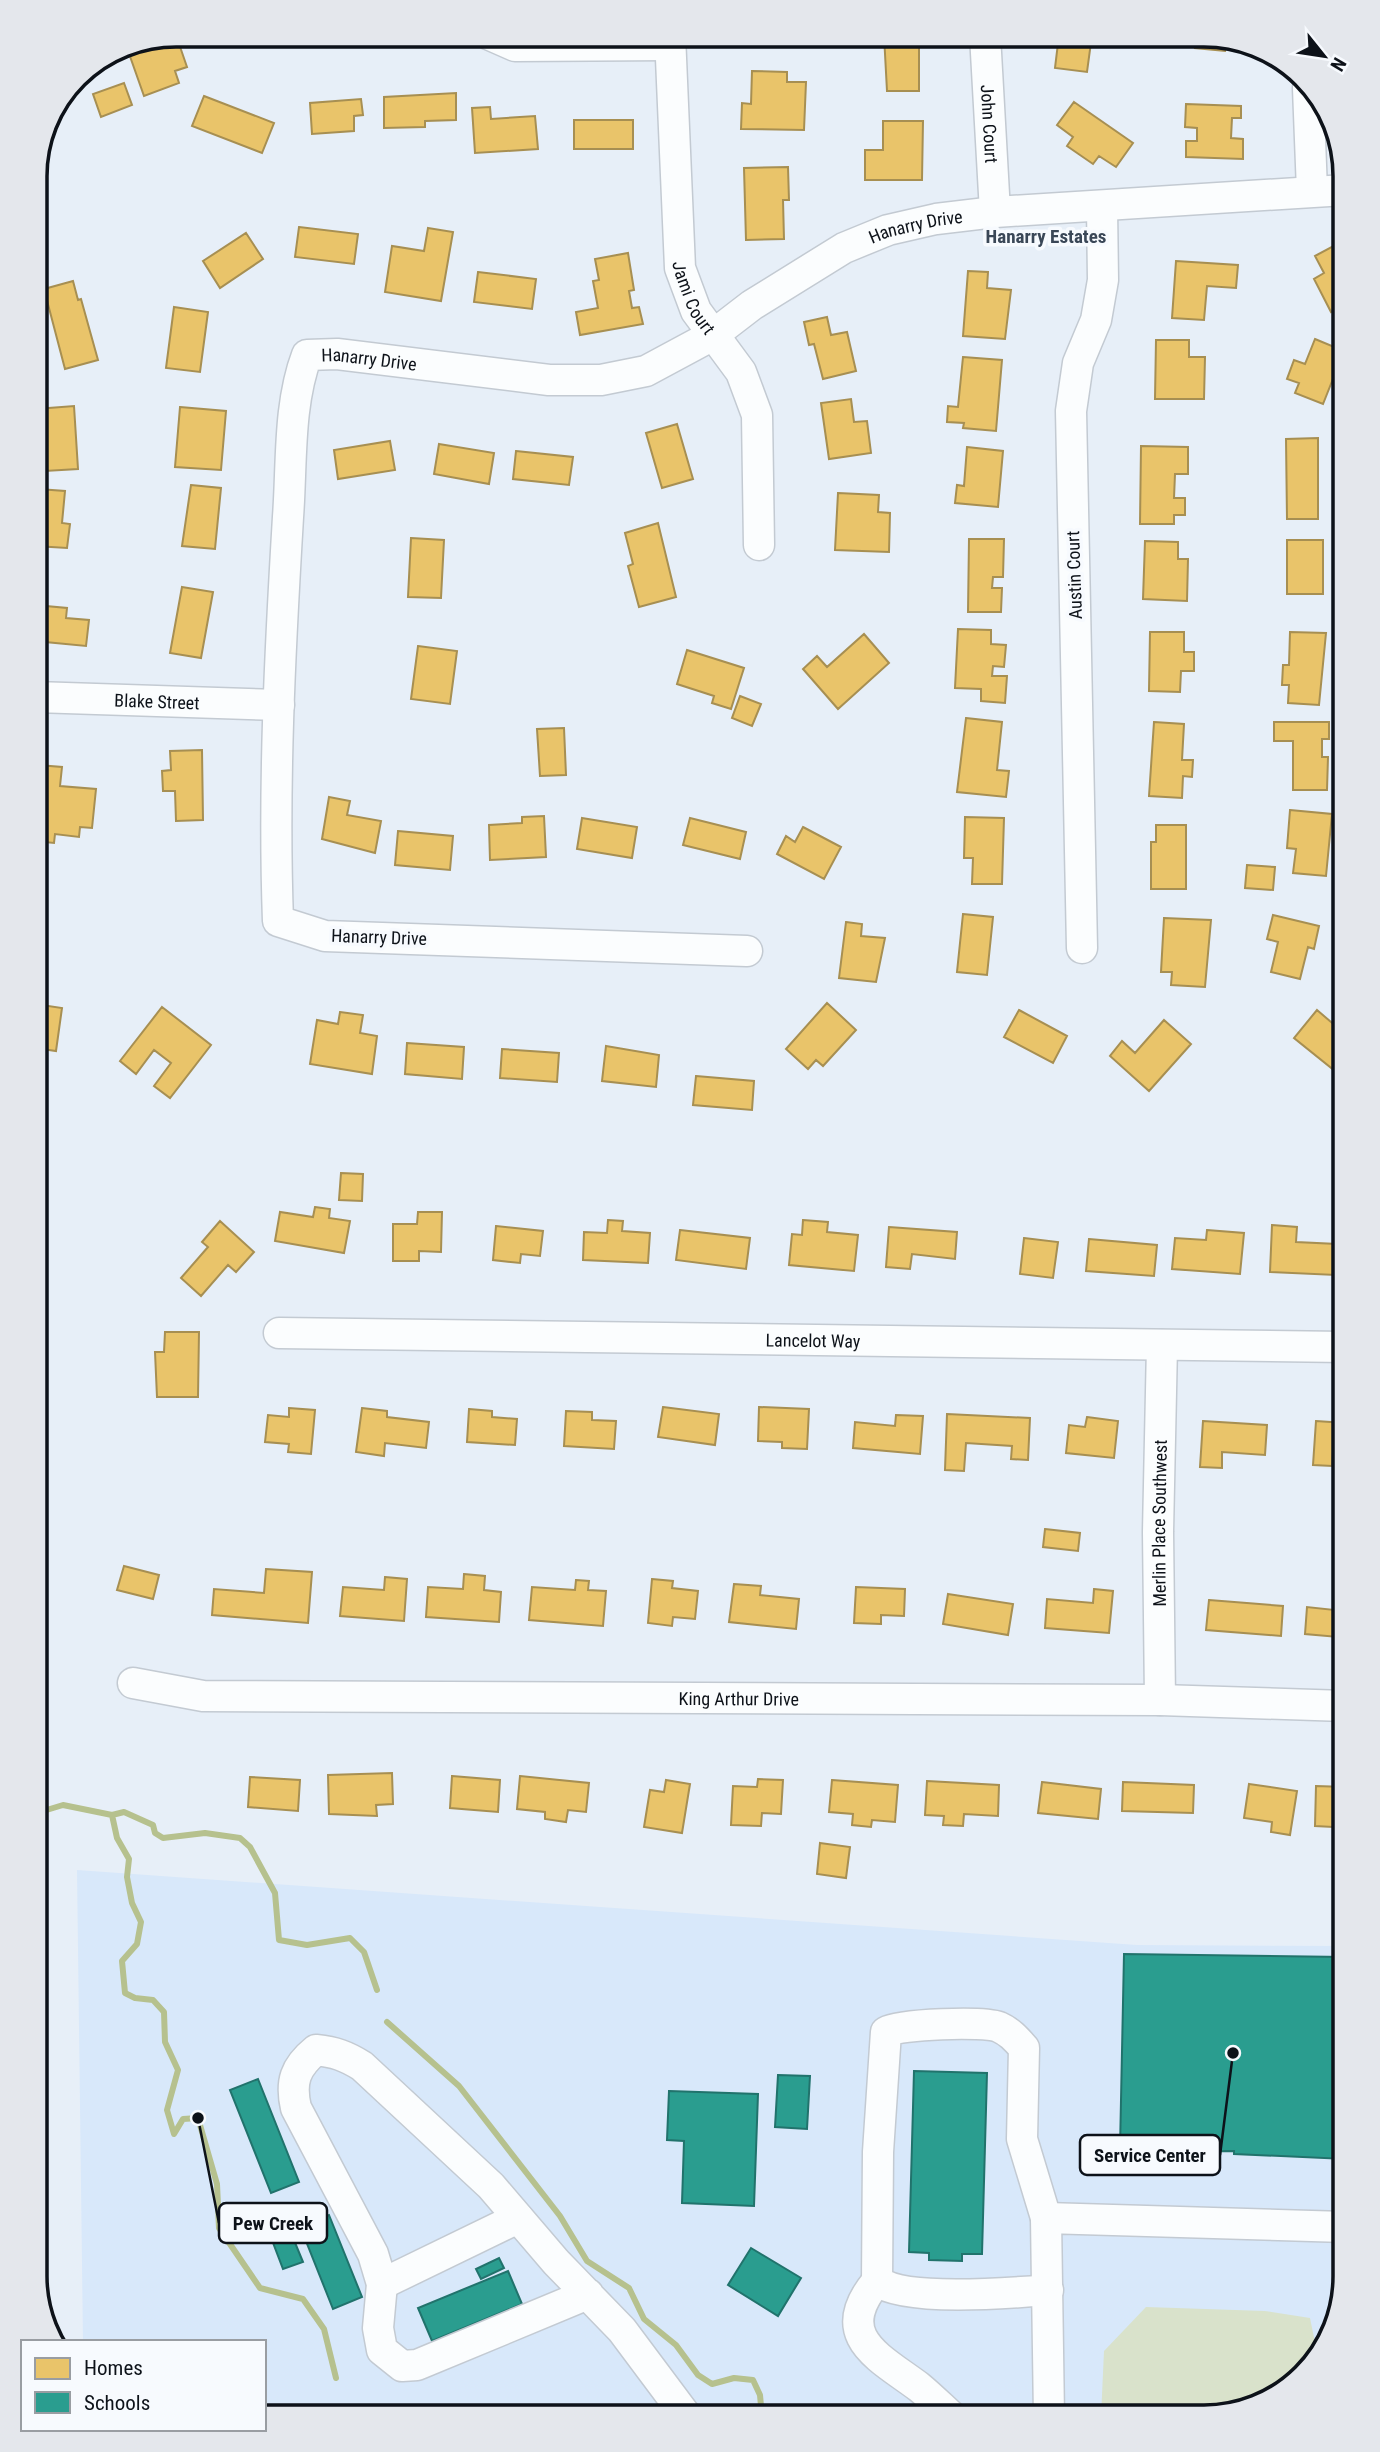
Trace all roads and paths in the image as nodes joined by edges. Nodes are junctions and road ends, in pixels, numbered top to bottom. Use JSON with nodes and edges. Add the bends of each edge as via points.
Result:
{"nodes":[{"id":1,"x":670,"y":48,"type":"edge"},
{"id":2,"x":986,"y":48,"type":"edge"},
{"id":3,"x":1308,"y":101,"type":"edge"},
{"id":4,"x":1333,"y":190,"type":"edge"},
{"id":5,"x":1312,"y":191,"type":"junction"},
{"id":6,"x":1102,"y":207,"type":"junction"},
{"id":7,"x":995,"y":212,"type":"junction"},
{"id":8,"x":713,"y":335,"type":"junction"},
{"id":9,"x":759,"y":545,"type":"dead end"},
{"id":10,"x":48,"y":697,"type":"edge"},
{"id":11,"x":279,"y":705,"type":"junction"},
{"id":12,"x":1082,"y":948,"type":"dead end"},
{"id":13,"x":747,"y":951,"type":"dead end"},
{"id":14,"x":279,"y":1333,"type":"dead end"},
{"id":15,"x":1162,"y":1345,"type":"junction"},
{"id":16,"x":1333,"y":1347,"type":"edge"},
{"id":17,"x":133,"y":1683,"type":"dead end"},
{"id":18,"x":1160,"y":1700,"type":"junction"},
{"id":19,"x":1333,"y":1706,"type":"edge"},
{"id":20,"x":518,"y":2218,"type":"junction"},
{"id":21,"x":1046,"y":2218,"type":"junction"},
{"id":22,"x":1333,"y":2227,"type":"edge"},
{"id":23,"x":877,"y":2281,"type":"junction"},
{"id":24,"x":382,"y":2284,"type":"junction"},
{"id":25,"x":1048,"y":2290,"type":"junction"},
{"id":26,"x":588,"y":2294,"type":"junction"},
{"id":27,"x":678,"y":2404,"type":"edge"},
{"id":28,"x":939,"y":2405,"type":"edge"},
{"id":29,"x":1049,"y":2405,"type":"edge"}],
"edges":[{"from":1,"to":8,"type":"street","name":"Jami Court","via":[[680,268],[696,311]]},
{"from":2,"to":7,"type":"street","name":"John Court"},
{"from":3,"to":5,"type":"street"},
{"from":4,"to":5,"type":"street","name":"Hanarry Drive"},
{"from":5,"to":6,"type":"street","name":"Hanarry Drive"},
{"from":6,"to":7,"type":"street","name":"Hanarry Drive"},
{"from":6,"to":12,"type":"street","name":"Austin Court","via":[[1103,280],[1096,320],[1078,363],[1071,411]]},
{"from":7,"to":8,"type":"street","name":"Hanarry Drive","via":[[888,230],[844,248]]},
{"from":8,"to":9,"type":"street","name":"Jami Court","via":[[741,372],[757,415]]},
{"from":8,"to":11,"type":"street","name":"Hanarry Drive","via":[[646,371],[601,380],[549,380],[337,354],[307,355],[296,384]]},
{"from":10,"to":11,"type":"street","name":"Blake Street"},
{"from":11,"to":13,"type":"street","name":"Hanarry Drive","via":[[278,920],[325,936]]},
{"from":14,"to":15,"type":"street","name":"Lancelot Way"},
{"from":15,"to":16,"type":"street","name":"Lancelot Way"},
{"from":15,"to":18,"type":"street","name":"Merlin Place Southwest"},
{"from":17,"to":18,"type":"street","name":"King Arthur Drive","via":[[202,1696]]},
{"from":18,"to":19,"type":"street","name":"King Arthur Drive"},
{"from":20,"to":24,"type":"street"},
{"from":20,"to":24,"type":"street","via":[[491,2186],[362,2066],[344,2054],[316,2050],[292,2081],[296,2108],[373,2254]]},
{"from":20,"to":26,"type":"street"},
{"from":21,"to":22,"type":"street"},
{"from":21,"to":23,"type":"street","via":[[1022,2139],[1024,2048],[996,2026],[895,2026],[886,2032],[883,2049]]},
{"from":21,"to":25,"type":"street"},
{"from":23,"to":25,"type":"street","via":[[888,2289],[906,2292]]},
{"from":23,"to":28,"type":"street","via":[[862,2299],[859,2330],[872,2355]]},
{"from":24,"to":26,"type":"street","via":[[382,2350],[402,2366],[417,2365]]},
{"from":25,"to":29,"type":"street"},
{"from":26,"to":27,"type":"street","via":[[622,2330]]}]}
